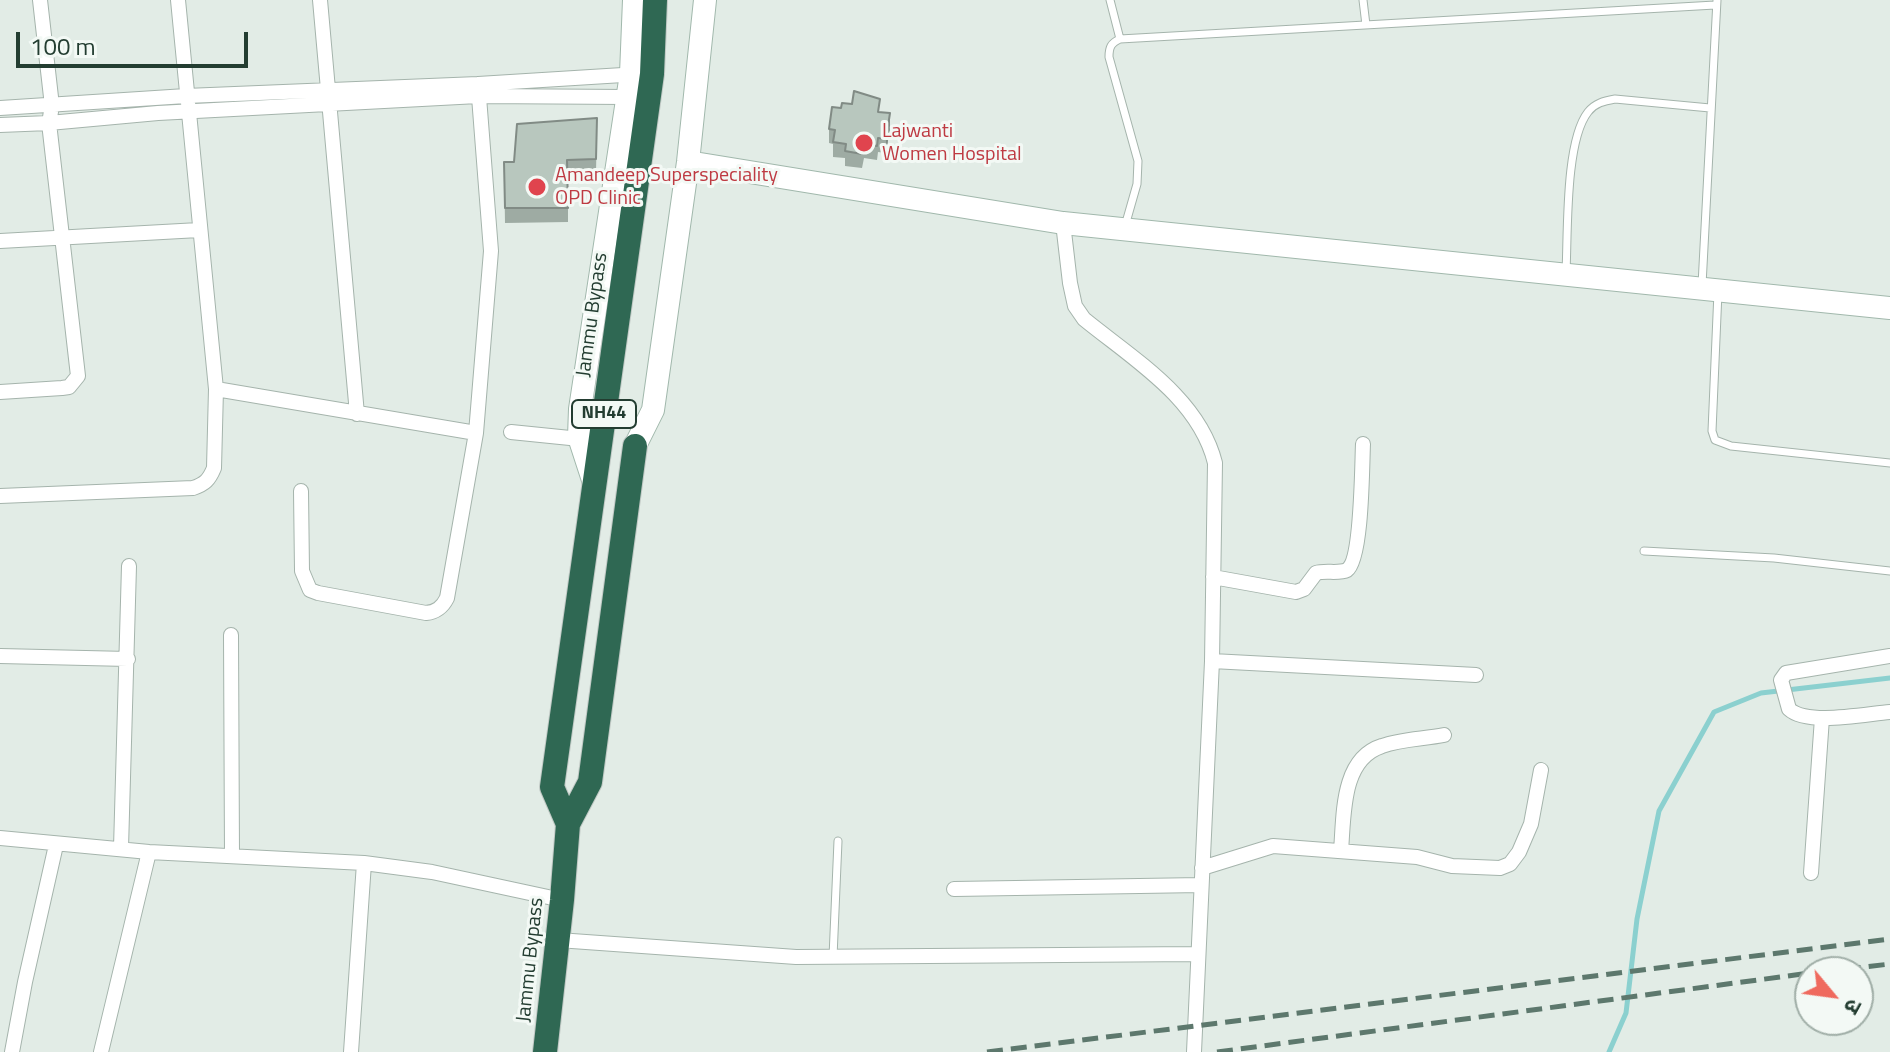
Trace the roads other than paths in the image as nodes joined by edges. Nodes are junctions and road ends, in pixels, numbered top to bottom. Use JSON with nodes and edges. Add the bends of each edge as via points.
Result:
{"nodes":[{"id":1,"x":40,"y":0,"type":"edge"},
{"id":2,"x":178,"y":0,"type":"edge"},
{"id":3,"x":320,"y":0,"type":"edge"},
{"id":4,"x":634,"y":0,"type":"edge"},
{"id":5,"x":655,"y":0,"type":"edge"},
{"id":6,"x":705,"y":0,"type":"edge"},
{"id":7,"x":1110,"y":0,"type":"edge"},
{"id":8,"x":1363,"y":0,"type":"edge"},
{"id":9,"x":1716,"y":3,"type":"edge"},
{"id":10,"x":1366,"y":25,"type":"junction"},
{"id":11,"x":1120,"y":39,"type":"junction"},
{"id":12,"x":637,"y":82,"type":"junction"},
{"id":13,"x":478,"y":90,"type":"junction"},
{"id":14,"x":329,"y":97,"type":"junction"},
{"id":15,"x":187,"y":104,"type":"junction"},
{"id":16,"x":52,"y":106,"type":"junction"},
{"id":17,"x":0,"y":108,"type":"edge"},
{"id":18,"x":1710,"y":108,"type":"junction"},
{"id":19,"x":49,"y":123,"type":"junction"},
{"id":20,"x":0,"y":125,"type":"edge"},
{"id":21,"x":688,"y":162,"type":"junction"},
{"id":22,"x":1063,"y":223,"type":"junction"},
{"id":23,"x":199,"y":230,"type":"junction"},
{"id":24,"x":1124,"y":230,"type":"junction"},
{"id":25,"x":64,"y":238,"type":"junction"},
{"id":26,"x":0,"y":241,"type":"edge"},
{"id":27,"x":1566,"y":274,"type":"junction"},
{"id":28,"x":1710,"y":289,"type":"junction"},
{"id":29,"x":1890,"y":304,"type":"edge"},
{"id":30,"x":216,"y":389,"type":"junction"},
{"id":31,"x":0,"y":392,"type":"edge"},
{"id":32,"x":357,"y":414,"type":"junction"},
{"id":33,"x":511,"y":432,"type":"dead end"},
{"id":34,"x":476,"y":433,"type":"junction"},
{"id":35,"x":580,"y":439,"type":"junction"},
{"id":36,"x":1363,"y":444,"type":"dead end"},
{"id":37,"x":635,"y":446,"type":"joint"},
{"id":38,"x":1890,"y":463,"type":"edge"},
{"id":39,"x":594,"y":483,"type":"junction"},
{"id":40,"x":301,"y":491,"type":"dead end"},
{"id":41,"x":0,"y":496,"type":"edge"},
{"id":42,"x":1644,"y":551,"type":"dead end"},
{"id":43,"x":129,"y":566,"type":"dead end"},
{"id":44,"x":1890,"y":571,"type":"edge"},
{"id":45,"x":1213,"y":577,"type":"junction"},
{"id":46,"x":231,"y":635,"type":"dead end"},
{"id":47,"x":0,"y":656,"type":"edge"},
{"id":48,"x":1890,"y":656,"type":"edge"},
{"id":49,"x":128,"y":659,"type":"junction"},
{"id":50,"x":1212,"y":661,"type":"junction"},
{"id":51,"x":1476,"y":675,"type":"dead end"},
{"id":52,"x":1890,"y":712,"type":"edge"},
{"id":53,"x":1822,"y":718,"type":"junction"},
{"id":54,"x":1444,"y":735,"type":"dead end"},
{"id":55,"x":1541,"y":770,"type":"dead end"},
{"id":56,"x":568,"y":824,"type":"junction"},
{"id":57,"x":0,"y":838,"type":"edge"},
{"id":58,"x":838,"y":841,"type":"dead end"},
{"id":59,"x":56,"y":845,"type":"junction"},
{"id":60,"x":121,"y":848,"type":"junction"},
{"id":61,"x":1341,"y":851,"type":"junction"},
{"id":62,"x":149,"y":852,"type":"junction"},
{"id":63,"x":232,"y":856,"type":"junction"},
{"id":64,"x":364,"y":863,"type":"junction"},
{"id":65,"x":1202,"y":868,"type":"junction"},
{"id":66,"x":1811,"y":873,"type":"dead end"},
{"id":67,"x":1201,"y":885,"type":"junction"},
{"id":68,"x":954,"y":889,"type":"dead end"},
{"id":69,"x":562,"y":900,"type":"junction"},
{"id":70,"x":558,"y":940,"type":"junction"},
{"id":71,"x":1197,"y":954,"type":"junction"},
{"id":72,"x":833,"y":957,"type":"junction"},
{"id":73,"x":12,"y":1052,"type":"edge"},
{"id":74,"x":101,"y":1052,"type":"edge"},
{"id":75,"x":351,"y":1052,"type":"edge"},
{"id":76,"x":545,"y":1052,"type":"edge"},
{"id":77,"x":1194,"y":1052,"type":"edge"}],
"edges":[{"from":1,"to":16,"type":"street"},
{"from":2,"to":15,"type":"street"},
{"from":3,"to":14,"type":"street"},
{"from":4,"to":12,"type":"main road"},
{"from":5,"to":12,"type":"highway","name":"Jammu Bypass","number":"NH44"},
{"from":6,"to":21,"type":"main road"},
{"from":7,"to":11,"type":"lane"},
{"from":8,"to":10,"type":"lane"},
{"from":9,"to":10,"type":"lane"},
{"from":9,"to":18,"type":"lane"},
{"from":10,"to":11,"type":"lane"},
{"from":11,"to":24,"type":"lane","via":[[1109,48],[1109,57],[1138,161]]},
{"from":12,"to":13,"type":"street"},
{"from":12,"to":13,"type":"street"},
{"from":12,"to":35,"type":"main road","via":[[580,409]]},
{"from":12,"to":39,"type":"highway","name":"Jammu Bypass","number":"NH44"},
{"from":13,"to":14,"type":"street"},
{"from":13,"to":34,"type":"street","via":[[491,251]]},
{"from":14,"to":15,"type":"street"},
{"from":14,"to":32,"type":"street"},
{"from":15,"to":16,"type":"street"},
{"from":15,"to":19,"type":"street"},
{"from":15,"to":23,"type":"street"},
{"from":16,"to":17,"type":"street"},
{"from":16,"to":19,"type":"street"},
{"from":18,"to":27,"type":"lane","via":[[1615,99],[1602,101],[1586,114],[1574,143]]},
{"from":18,"to":28,"type":"lane"},
{"from":19,"to":20,"type":"street"},
{"from":19,"to":25,"type":"street"},
{"from":21,"to":22,"type":"main road"},
{"from":21,"to":37,"type":"main road","via":[[653,410]]},
{"from":22,"to":24,"type":"main road"},
{"from":22,"to":45,"type":"street","via":[[1075,306],[1178,398],[1210,442],[1215,463]]},
{"from":23,"to":25,"type":"street"},
{"from":23,"to":30,"type":"street"},
{"from":24,"to":27,"type":"main road"},
{"from":25,"to":26,"type":"street"},
{"from":25,"to":31,"type":"street","via":[[78,376],[69,387]]},
{"from":27,"to":28,"type":"main road"},
{"from":28,"to":29,"type":"main road"},
{"from":28,"to":38,"type":"lane","via":[[1715,440]]},
{"from":30,"to":32,"type":"street"},
{"from":30,"to":41,"type":"street","via":[[214,468],[203,485]]},
{"from":32,"to":34,"type":"street"},
{"from":33,"to":35,"type":"street"},
{"from":34,"to":40,"type":"street","via":[[447,598],[434,612],[310,590],[302,571]]},
{"from":35,"to":39,"type":"main road"},
{"from":36,"to":45,"type":"street","via":[[1357,542],[1346,571],[1316,573],[1296,592]]},
{"from":37,"to":56,"type":"highway","name":"Jammu Bypass","number":"NH44","via":[[590,782]]},
{"from":39,"to":56,"type":"highway","name":"Jammu Bypass","number":"NH44","via":[[552,787]]},
{"from":42,"to":44,"type":"lane"},
{"from":43,"to":49,"type":"street"},
{"from":45,"to":50,"type":"street"},
{"from":46,"to":63,"type":"street"},
{"from":47,"to":49,"type":"street"},
{"from":48,"to":53,"type":"street","via":[[1786,673],[1781,680],[1792,713]]},
{"from":49,"to":60,"type":"street"},
{"from":50,"to":51,"type":"street"},
{"from":50,"to":65,"type":"street"},
{"from":52,"to":53,"type":"street"},
{"from":53,"to":66,"type":"street"},
{"from":54,"to":61,"type":"street","via":[[1383,745],[1360,760],[1346,799]]},
{"from":55,"to":61,"type":"street","via":[[1531,824],[1510,864],[1452,866],[1417,857]]},
{"from":56,"to":69,"type":"highway","name":"Jammu Bypass","number":"NH44"},
{"from":57,"to":59,"type":"street"},
{"from":58,"to":72,"type":"lane"},
{"from":59,"to":60,"type":"street"},
{"from":59,"to":73,"type":"street"},
{"from":60,"to":62,"type":"street"},
{"from":61,"to":65,"type":"street","via":[[1273,846]]},
{"from":62,"to":63,"type":"street"},
{"from":62,"to":74,"type":"street"},
{"from":63,"to":64,"type":"street"},
{"from":64,"to":69,"type":"street"},
{"from":64,"to":75,"type":"street"},
{"from":65,"to":67,"type":"street"},
{"from":67,"to":68,"type":"street"},
{"from":67,"to":71,"type":"street"},
{"from":69,"to":70,"type":"highway","name":"Jammu Bypass","number":"NH44"},
{"from":70,"to":72,"type":"street"},
{"from":70,"to":76,"type":"highway","name":"Jammu Bypass","number":"NH44"},
{"from":71,"to":72,"type":"street"},
{"from":71,"to":77,"type":"street"}]}
